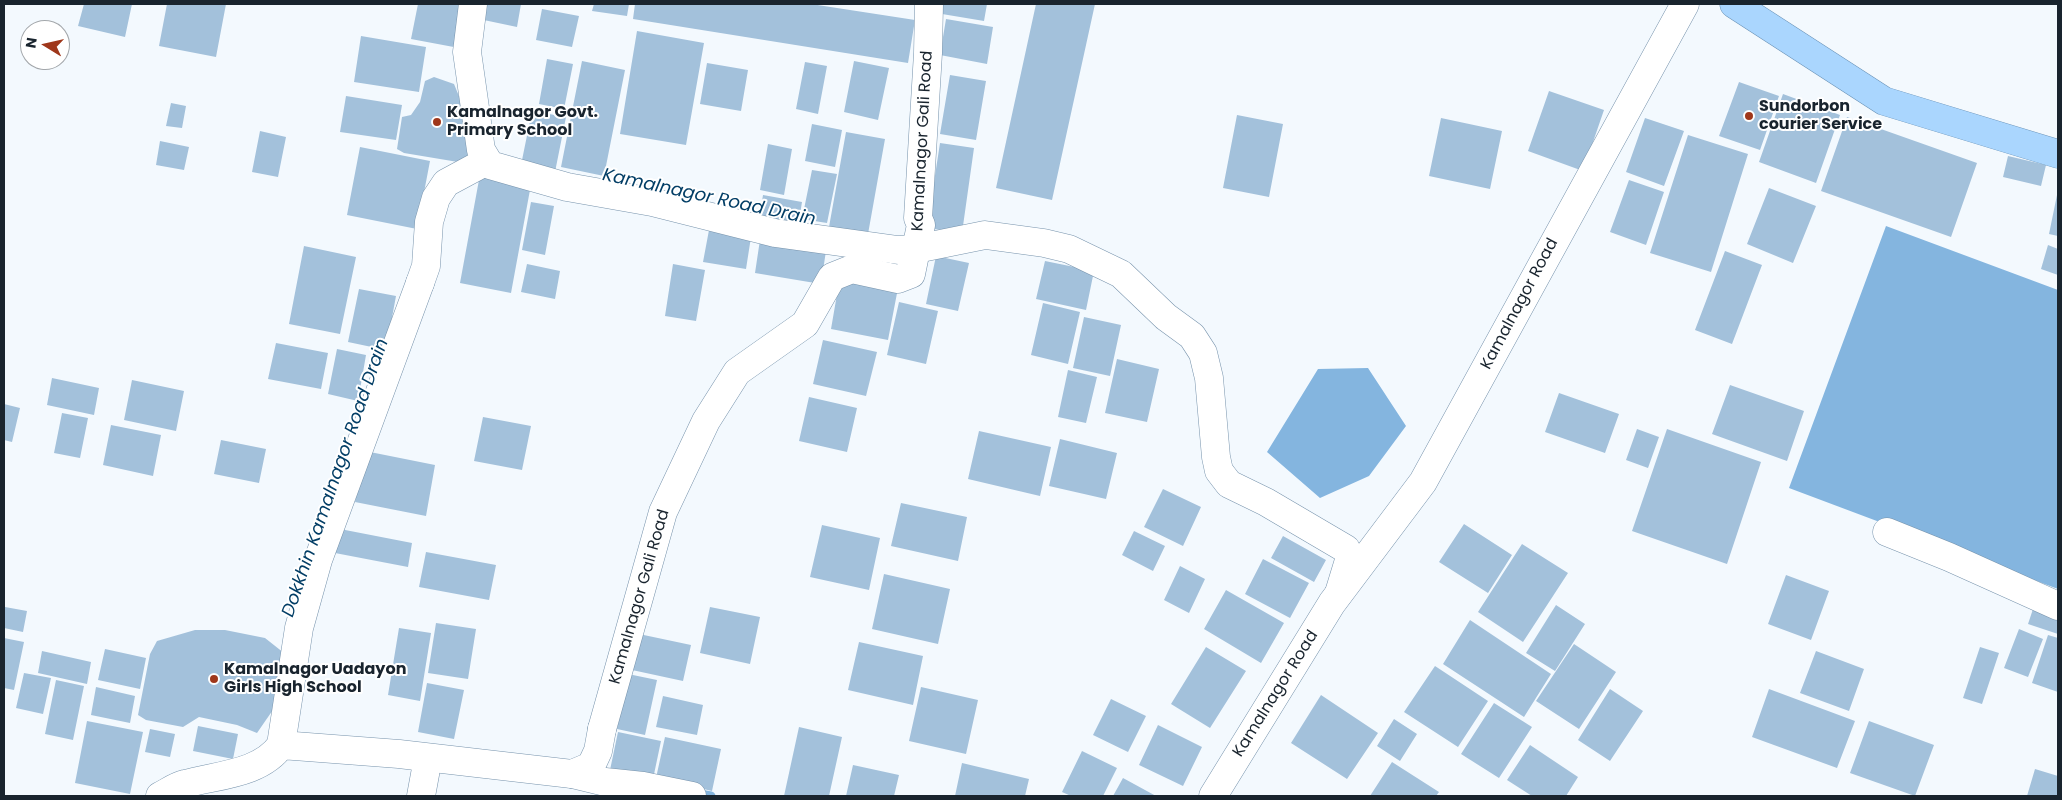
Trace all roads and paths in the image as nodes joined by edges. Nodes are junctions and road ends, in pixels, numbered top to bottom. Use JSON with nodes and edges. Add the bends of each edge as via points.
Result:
{"nodes":[{"id":1,"x":473,"y":4,"type":"edge"},
{"id":2,"x":929,"y":4,"type":"edge"},
{"id":3,"x":1684,"y":4,"type":"edge"},
{"id":4,"x":1734,"y":4,"type":"edge"},
{"id":5,"x":2058,"y":154,"type":"edge"},
{"id":6,"x":487,"y":161,"type":"junction"},
{"id":7,"x":916,"y":250,"type":"junction"},
{"id":8,"x":1887,"y":532,"type":"dead end"},
{"id":9,"x":1339,"y":593,"type":"junction"},
{"id":10,"x":2058,"y":606,"type":"edge"},
{"id":11,"x":281,"y":745,"type":"junction"},
{"id":12,"x":428,"y":758,"type":"junction"},
{"id":13,"x":572,"y":774,"type":"junction"},
{"id":14,"x":160,"y":796,"type":"edge"},
{"id":15,"x":421,"y":796,"type":"edge"},
{"id":16,"x":692,"y":796,"type":"edge"},
{"id":17,"x":1213,"y":796,"type":"edge"}],
"edges":[{"from":1,"to":6,"type":"street","via":[[466,52],[481,150]]},
{"from":2,"to":7,"type":"street","name":"Kamalnagor Gali Road","via":[[918,218],[921,225]]},
{"from":3,"to":9,"type":"street","name":"Kamalnagor Road","via":[[1423,482]]},
{"from":4,"to":5,"type":"highway","via":[[1884,101]]},
{"from":6,"to":7,"type":"street","name":"Kamalnagor Road","via":[[496,168],[567,187],[652,202],[775,233]]},
{"from":6,"to":11,"type":"street","via":[[446,182],[436,198],[426,266],[318,560],[299,628]]},
{"from":7,"to":9,"type":"street","name":"Kamalnagor Road","via":[[985,234],[1070,249],[1121,274],[1172,322],[1192,336],[1203,353],[1209,378],[1216,457],[1219,471],[1229,484],[1346,549],[1350,557]]},
{"from":7,"to":13,"type":"street","name":"Kamalnagor Gali Road","via":[[911,274],[898,279],[852,269],[832,277],[805,324],[737,372],[706,421],[663,512],[598,751],[591,766]]},
{"from":8,"to":10,"type":"street"},
{"from":9,"to":17,"type":"street","name":"Kamalnagor Road"},
{"from":11,"to":12,"type":"street"},
{"from":11,"to":14,"type":"street","via":[[273,757],[248,769],[182,784]]},
{"from":12,"to":13,"type":"street"},
{"from":12,"to":15,"type":"street"},
{"from":13,"to":16,"type":"street"}]}
